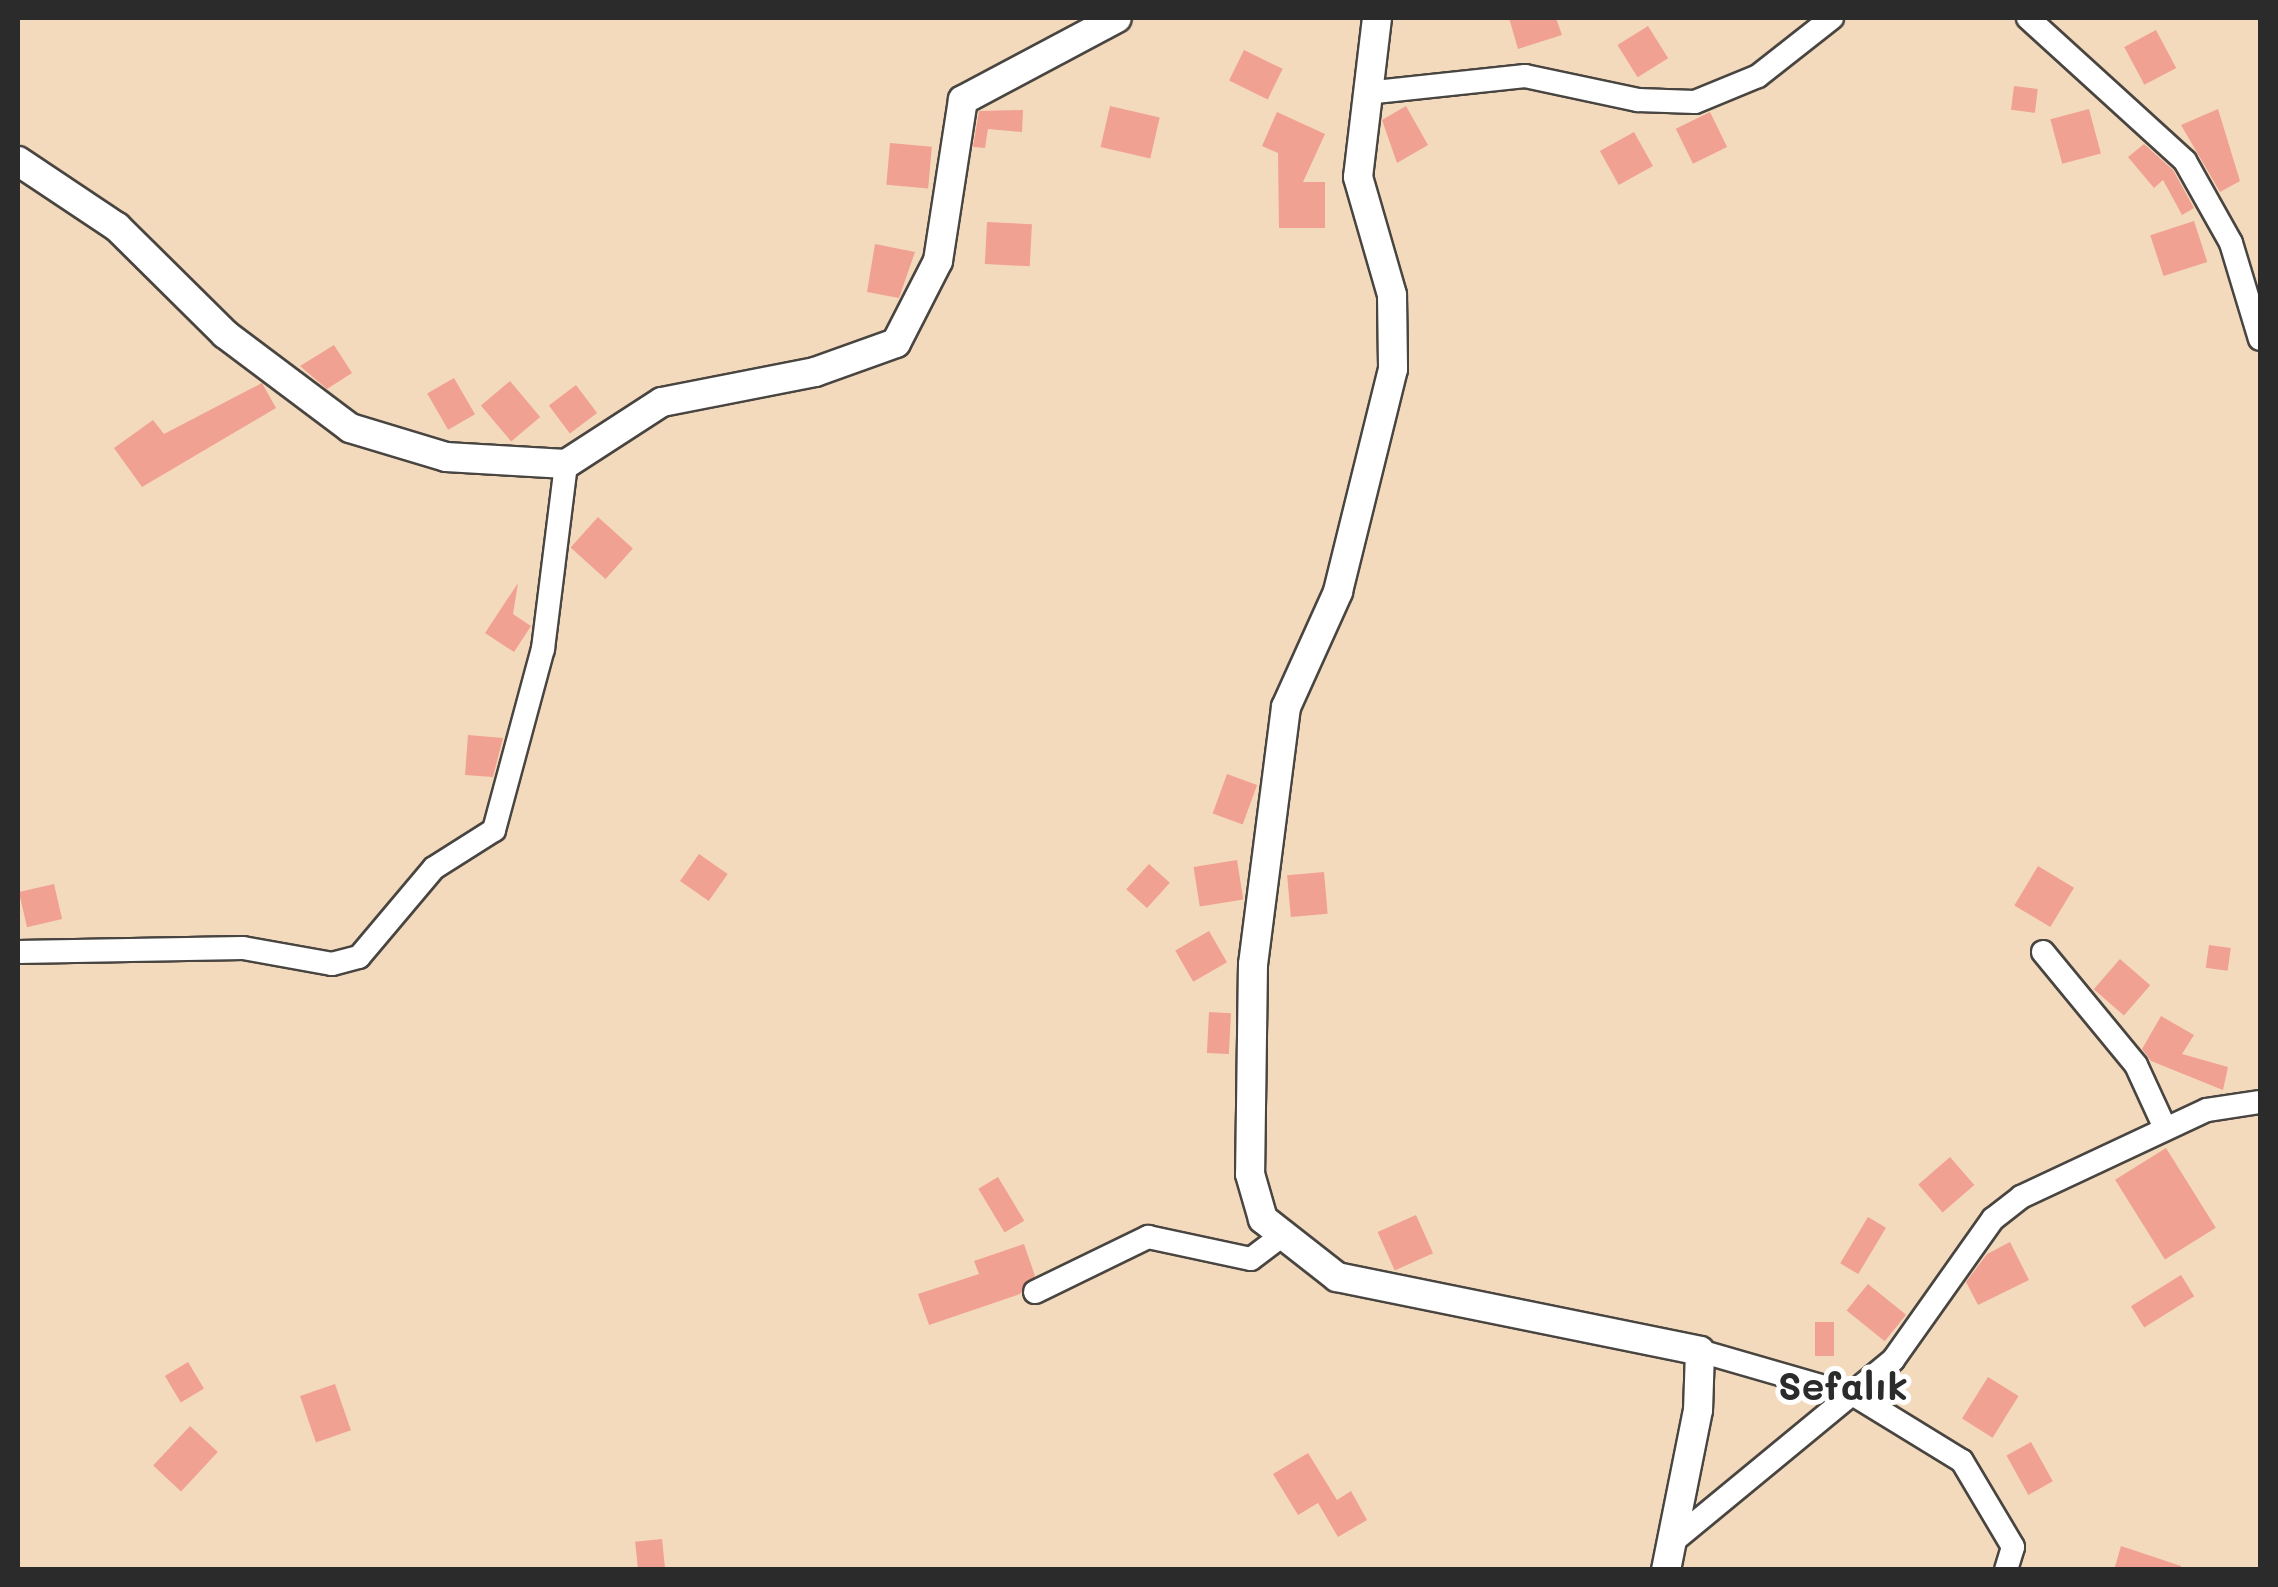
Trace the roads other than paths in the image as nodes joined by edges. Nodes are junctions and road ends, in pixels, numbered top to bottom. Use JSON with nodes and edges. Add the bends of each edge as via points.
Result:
{"nodes":[{"id":1,"x":1117,"y":18,"type":"edge"},
{"id":2,"x":1378,"y":18,"type":"edge"},
{"id":3,"x":1832,"y":18,"type":"edge"},
{"id":4,"x":2028,"y":18,"type":"edge"},
{"id":5,"x":1366,"y":93,"type":"junction"},
{"id":6,"x":18,"y":160,"type":"edge"},
{"id":7,"x":2260,"y":339,"type":"edge"},
{"id":8,"x":566,"y":464,"type":"junction"},
{"id":9,"x":18,"y":952,"type":"edge"},
{"id":10,"x":2043,"y":952,"type":"dead end"},
{"id":11,"x":2260,"y":1102,"type":"edge"},
{"id":12,"x":2166,"y":1128,"type":"junction"},
{"id":13,"x":1280,"y":1238,"type":"junction"},
{"id":14,"x":1035,"y":1292,"type":"dead end"},
{"id":15,"x":1700,"y":1351,"type":"junction"},
{"id":16,"x":1856,"y":1396,"type":"junction"},
{"id":17,"x":1668,"y":1556,"type":"edge"},
{"id":18,"x":2006,"y":1570,"type":"edge"}],
"edges":[{"from":1,"to":8,"type":"street","via":[[963,100],[938,261],[896,343],[815,372],[662,402]]},
{"from":2,"to":5,"type":"street"},
{"from":3,"to":5,"type":"street","via":[[1758,76],[1695,102],[1638,100],[1525,76]]},
{"from":4,"to":7,"type":"street","via":[[2185,161],[2231,244]]},
{"from":5,"to":13,"type":"street","via":[[1358,176],[1397,334],[1338,592],[1286,707],[1278,755],[1252,964],[1247,1142],[1255,1202]]},
{"from":6,"to":8,"type":"street","via":[[117,227],[225,334],[350,428],[446,457]]},
{"from":8,"to":9,"type":"street","via":[[542,649],[494,830],[434,868],[359,957],[346,964],[243,948]]},
{"from":10,"to":12,"type":"street","via":[[2136,1064]]},
{"from":11,"to":12,"type":"street"},
{"from":12,"to":16,"type":"street","via":[[1993,1219],[1918,1328]]},
{"from":13,"to":14,"type":"street","via":[[1251,1260],[1148,1237]]},
{"from":13,"to":15,"type":"street","via":[[1337,1277]]},
{"from":15,"to":16,"type":"street"},
{"from":15,"to":17,"type":"street","via":[[1698,1410]]},
{"from":16,"to":17,"type":"street"},
{"from":16,"to":18,"type":"street","via":[[1962,1461],[2013,1546]]}]}
